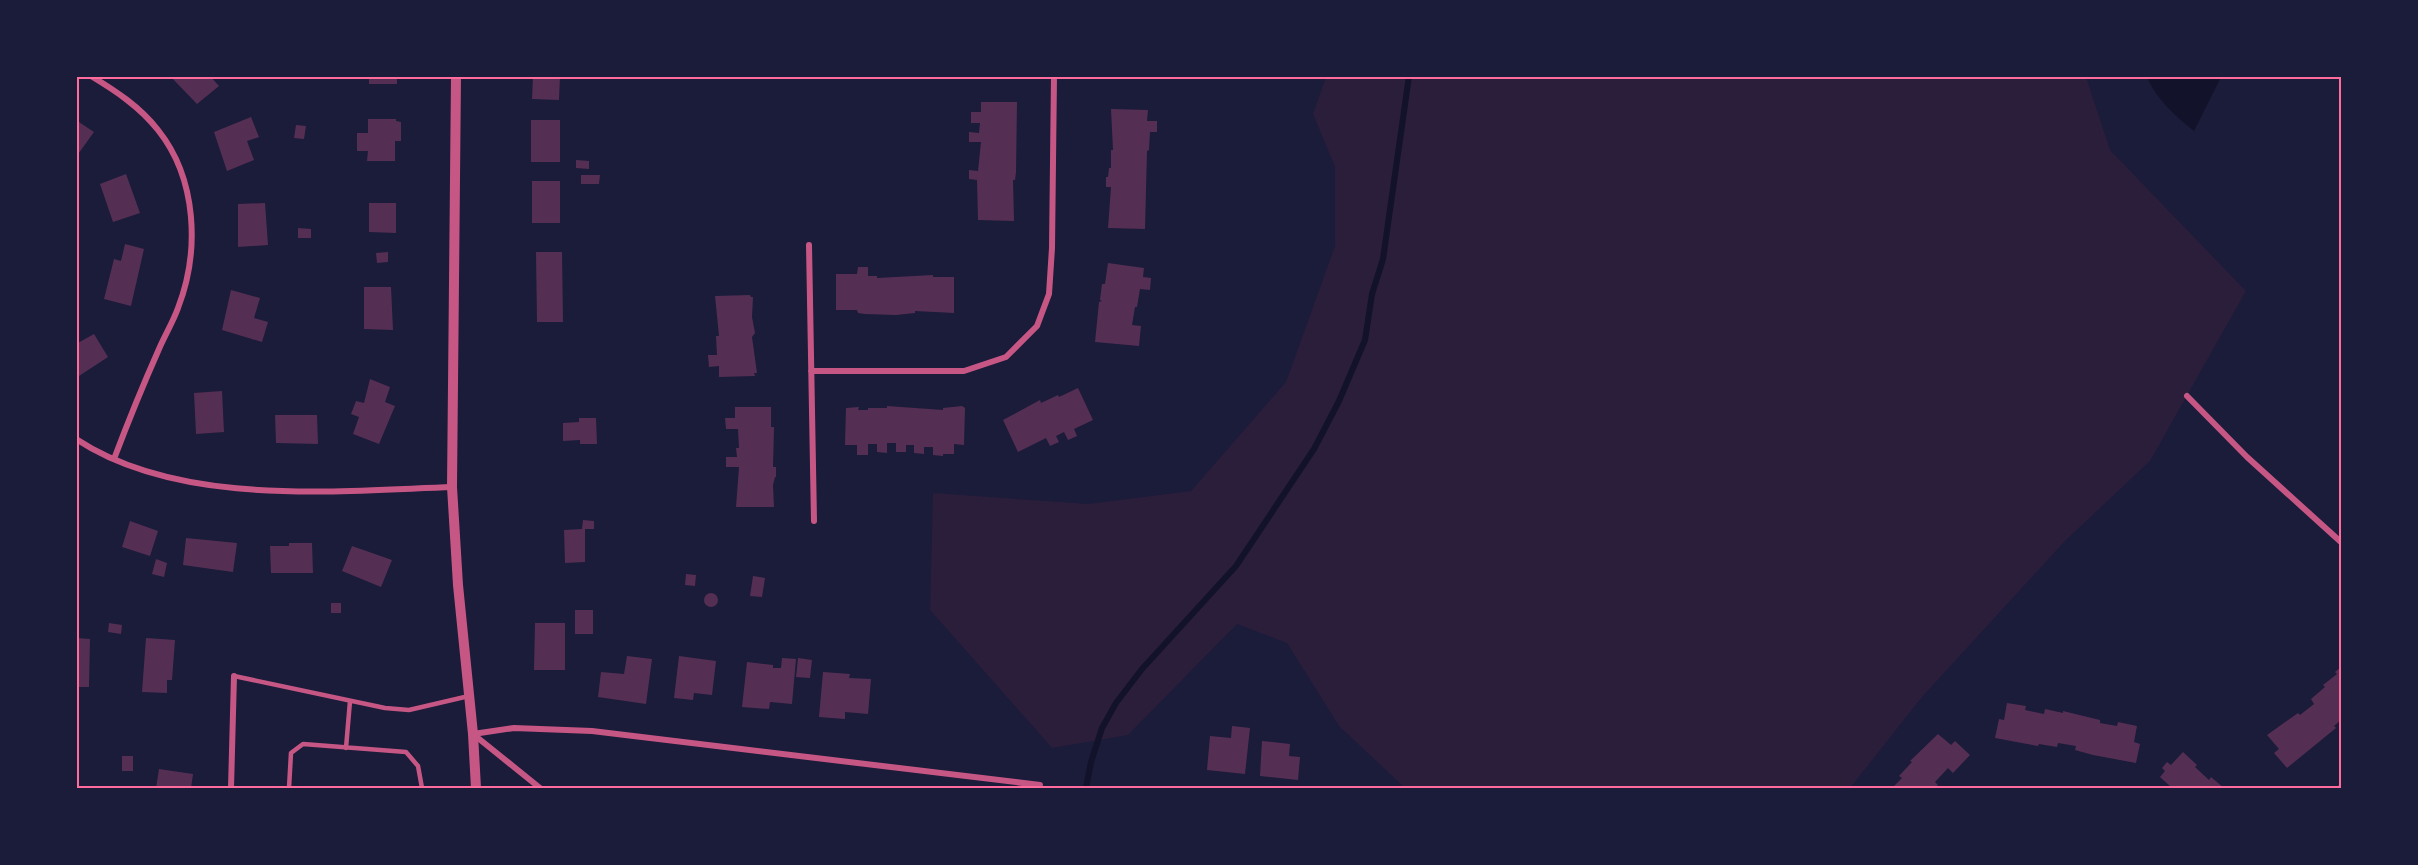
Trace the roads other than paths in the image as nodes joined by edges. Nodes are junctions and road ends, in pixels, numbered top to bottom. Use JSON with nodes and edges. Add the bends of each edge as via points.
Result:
{"nodes":[{"id":1,"x":91,"y":76,"type":"edge"},
{"id":2,"x":456,"y":76,"type":"edge"},
{"id":3,"x":1054,"y":76,"type":"edge"},
{"id":4,"x":809,"y":245,"type":"dead end"},
{"id":5,"x":811,"y":371,"type":"junction"},
{"id":6,"x":2187,"y":396,"type":"dead end"},
{"id":7,"x":76,"y":439,"type":"edge"},
{"id":8,"x":114,"y":459,"type":"junction"},
{"id":9,"x":452,"y":487,"type":"junction"},
{"id":10,"x":814,"y":521,"type":"dead end"},
{"id":11,"x":2342,"y":543,"type":"edge"},
{"id":12,"x":234,"y":676,"type":"joint"},
{"id":13,"x":469,"y":696,"type":"junction"},
{"id":14,"x":350,"y":700,"type":"junction"},
{"id":15,"x":473,"y":734,"type":"junction"},
{"id":16,"x":346,"y":748,"type":"junction"},
{"id":17,"x":1040,"y":785,"type":"dead end"},
{"id":18,"x":290,"y":788,"type":"edge"},
{"id":19,"x":231,"y":789,"type":"edge"},
{"id":20,"x":422,"y":789,"type":"edge"},
{"id":21,"x":476,"y":789,"type":"edge"},
{"id":22,"x":540,"y":789,"type":"edge"}],
"edges":[{"from":1,"to":8,"type":"street","via":[[139,110],[167,143],[183,177],[192,226],[192,255],[178,308]]},
{"from":2,"to":9,"type":"street"},
{"from":3,"to":5,"type":"street","via":[[1049,294],[1037,326],[1006,357],[964,371]]},
{"from":4,"to":5,"type":"street"},
{"from":5,"to":10,"type":"street"},
{"from":6,"to":11,"type":"street"},
{"from":7,"to":8,"type":"street"},
{"from":8,"to":9,"type":"street","via":[[170,476],[236,488]]},
{"from":9,"to":13,"type":"street"},
{"from":12,"to":14,"type":"lane"},
{"from":12,"to":19,"type":"street"},
{"from":13,"to":14,"type":"lane","via":[[409,710]]},
{"from":13,"to":15,"type":"street"},
{"from":14,"to":16,"type":"lane"},
{"from":15,"to":17,"type":"street","via":[[514,728],[592,731]]},
{"from":15,"to":21,"type":"street"},
{"from":15,"to":22,"type":"street"},
{"from":16,"to":18,"type":"lane","via":[[303,744],[291,753]]},
{"from":16,"to":20,"type":"lane","via":[[406,752],[418,766]]}]}
